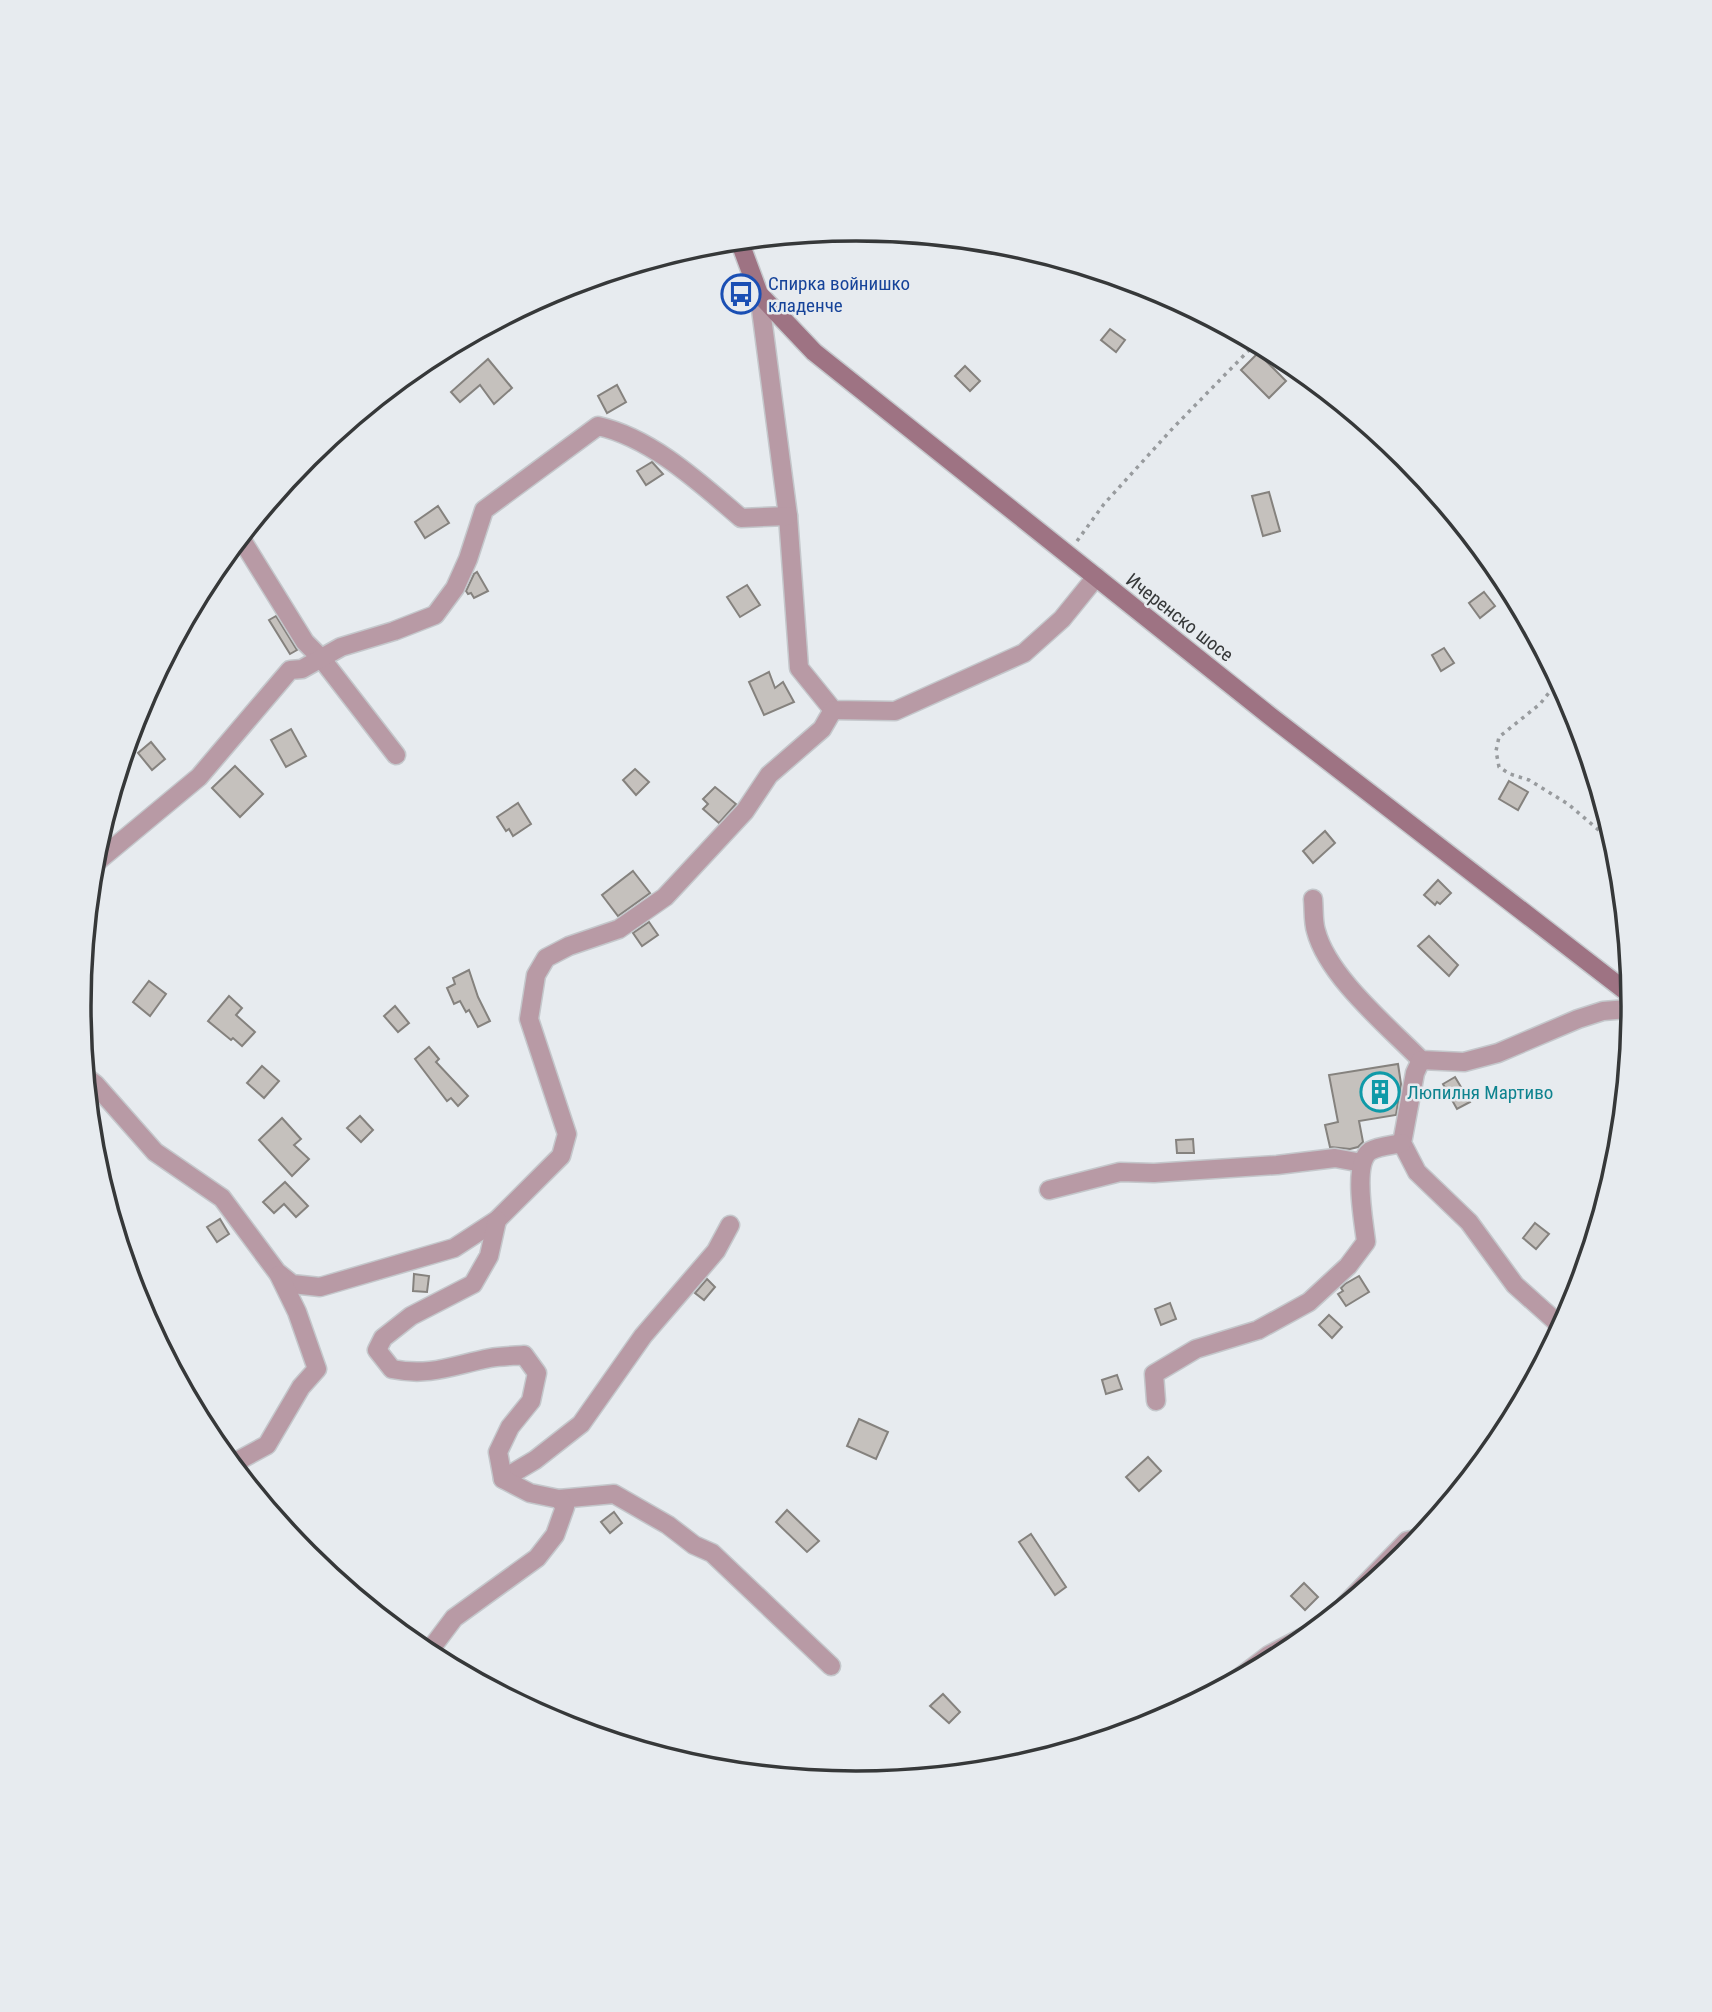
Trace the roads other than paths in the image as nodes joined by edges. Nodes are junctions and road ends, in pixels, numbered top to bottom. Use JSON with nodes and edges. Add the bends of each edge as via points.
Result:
{"nodes":[{"id":1,"x":743,"y":250,"type":"edge"},
{"id":2,"x":759,"y":294,"type":"junction"},
{"id":3,"x":788,"y":516,"type":"junction"},
{"id":4,"x":245,"y":545,"type":"edge"},
{"id":5,"x":1096,"y":577,"type":"junction"},
{"id":6,"x":321,"y":658,"type":"junction"},
{"id":7,"x":833,"y":710,"type":"junction"},
{"id":8,"x":396,"y":755,"type":"dead end"},
{"id":9,"x":107,"y":854,"type":"edge"},
{"id":10,"x":1313,"y":899,"type":"dead end"},
{"id":11,"x":1620,"y":987,"type":"edge"},
{"id":12,"x":1621,"y":1010,"type":"edge"},
{"id":13,"x":1421,"y":1060,"type":"junction"},
{"id":14,"x":96,"y":1085,"type":"edge"},
{"id":15,"x":1402,"y":1143,"type":"junction"},
{"id":16,"x":1362,"y":1163,"type":"junction"},
{"id":17,"x":1049,"y":1190,"type":"dead end"},
{"id":18,"x":497,"y":1220,"type":"junction"},
{"id":19,"x":730,"y":1225,"type":"dead end"},
{"id":20,"x":277,"y":1272,"type":"junction"},
{"id":21,"x":1553,"y":1319,"type":"edge"},
{"id":22,"x":1156,"y":1401,"type":"dead end"},
{"id":23,"x":240,"y":1460,"type":"edge"},
{"id":24,"x":503,"y":1479,"type":"junction"},
{"id":25,"x":559,"y":1499,"type":"junction"},
{"id":26,"x":434,"y":1644,"type":"edge"},
{"id":27,"x":831,"y":1666,"type":"dead end"}],
"edges":[{"from":1,"to":2,"type":"street","name":"Ичеренско шосе"},
{"from":2,"to":3,"type":"street"},
{"from":2,"to":5,"type":"street","name":"Ичеренско шосе","via":[[814,352]]},
{"from":3,"to":6,"type":"street","via":[[741,519],[670,460],[615,430],[598,426],[484,510],[455,588],[435,615]]},
{"from":3,"to":7,"type":"street","via":[[799,668]]},
{"from":4,"to":6,"type":"street","via":[[305,642]]},
{"from":5,"to":7,"type":"street","via":[[1062,619],[1024,653],[895,711]]},
{"from":5,"to":11,"type":"street","name":"Ичеренско шосе"},
{"from":6,"to":8,"type":"street"},
{"from":6,"to":9,"type":"street","via":[[302,669],[289,670],[200,777]]},
{"from":7,"to":18,"type":"street","via":[[822,729],[769,775],[745,811],[665,897],[619,929],[546,958],[536,975],[529,1019],[567,1135],[561,1156]]},
{"from":10,"to":13,"type":"street","via":[[1316,931],[1333,967]]},
{"from":12,"to":13,"type":"street","via":[[1578,1019],[1498,1053],[1464,1062]]},
{"from":13,"to":15,"type":"street"},
{"from":14,"to":20,"type":"street","via":[[155,1152],[222,1198]]},
{"from":15,"to":16,"type":"street","via":[[1370,1151]]},
{"from":15,"to":21,"type":"street","via":[[1417,1172],[1469,1222],[1515,1285]]},
{"from":16,"to":17,"type":"street","via":[[1335,1158],[1277,1166],[1120,1172]]},
{"from":16,"to":22,"type":"street","via":[[1366,1242],[1348,1266],[1309,1302],[1258,1330],[1196,1349],[1154,1374]]},
{"from":18,"to":20,"type":"street","via":[[454,1248],[320,1287],[292,1284]]},
{"from":18,"to":24,"type":"street","via":[[489,1256],[473,1284],[411,1316],[383,1338],[377,1350],[392,1369],[407,1373],[524,1355],[537,1373],[531,1401],[510,1427],[498,1452]]},
{"from":19,"to":24,"type":"street","via":[[716,1251],[643,1336],[581,1424]]},
{"from":20,"to":23,"type":"street","via":[[317,1369],[267,1445]]},
{"from":24,"to":25,"type":"street","via":[[530,1493]]},
{"from":25,"to":26,"type":"street","via":[[565,1507],[559,1525],[537,1558],[454,1618]]},
{"from":25,"to":27,"type":"street","via":[[614,1494],[668,1525],[712,1553]]}]}
